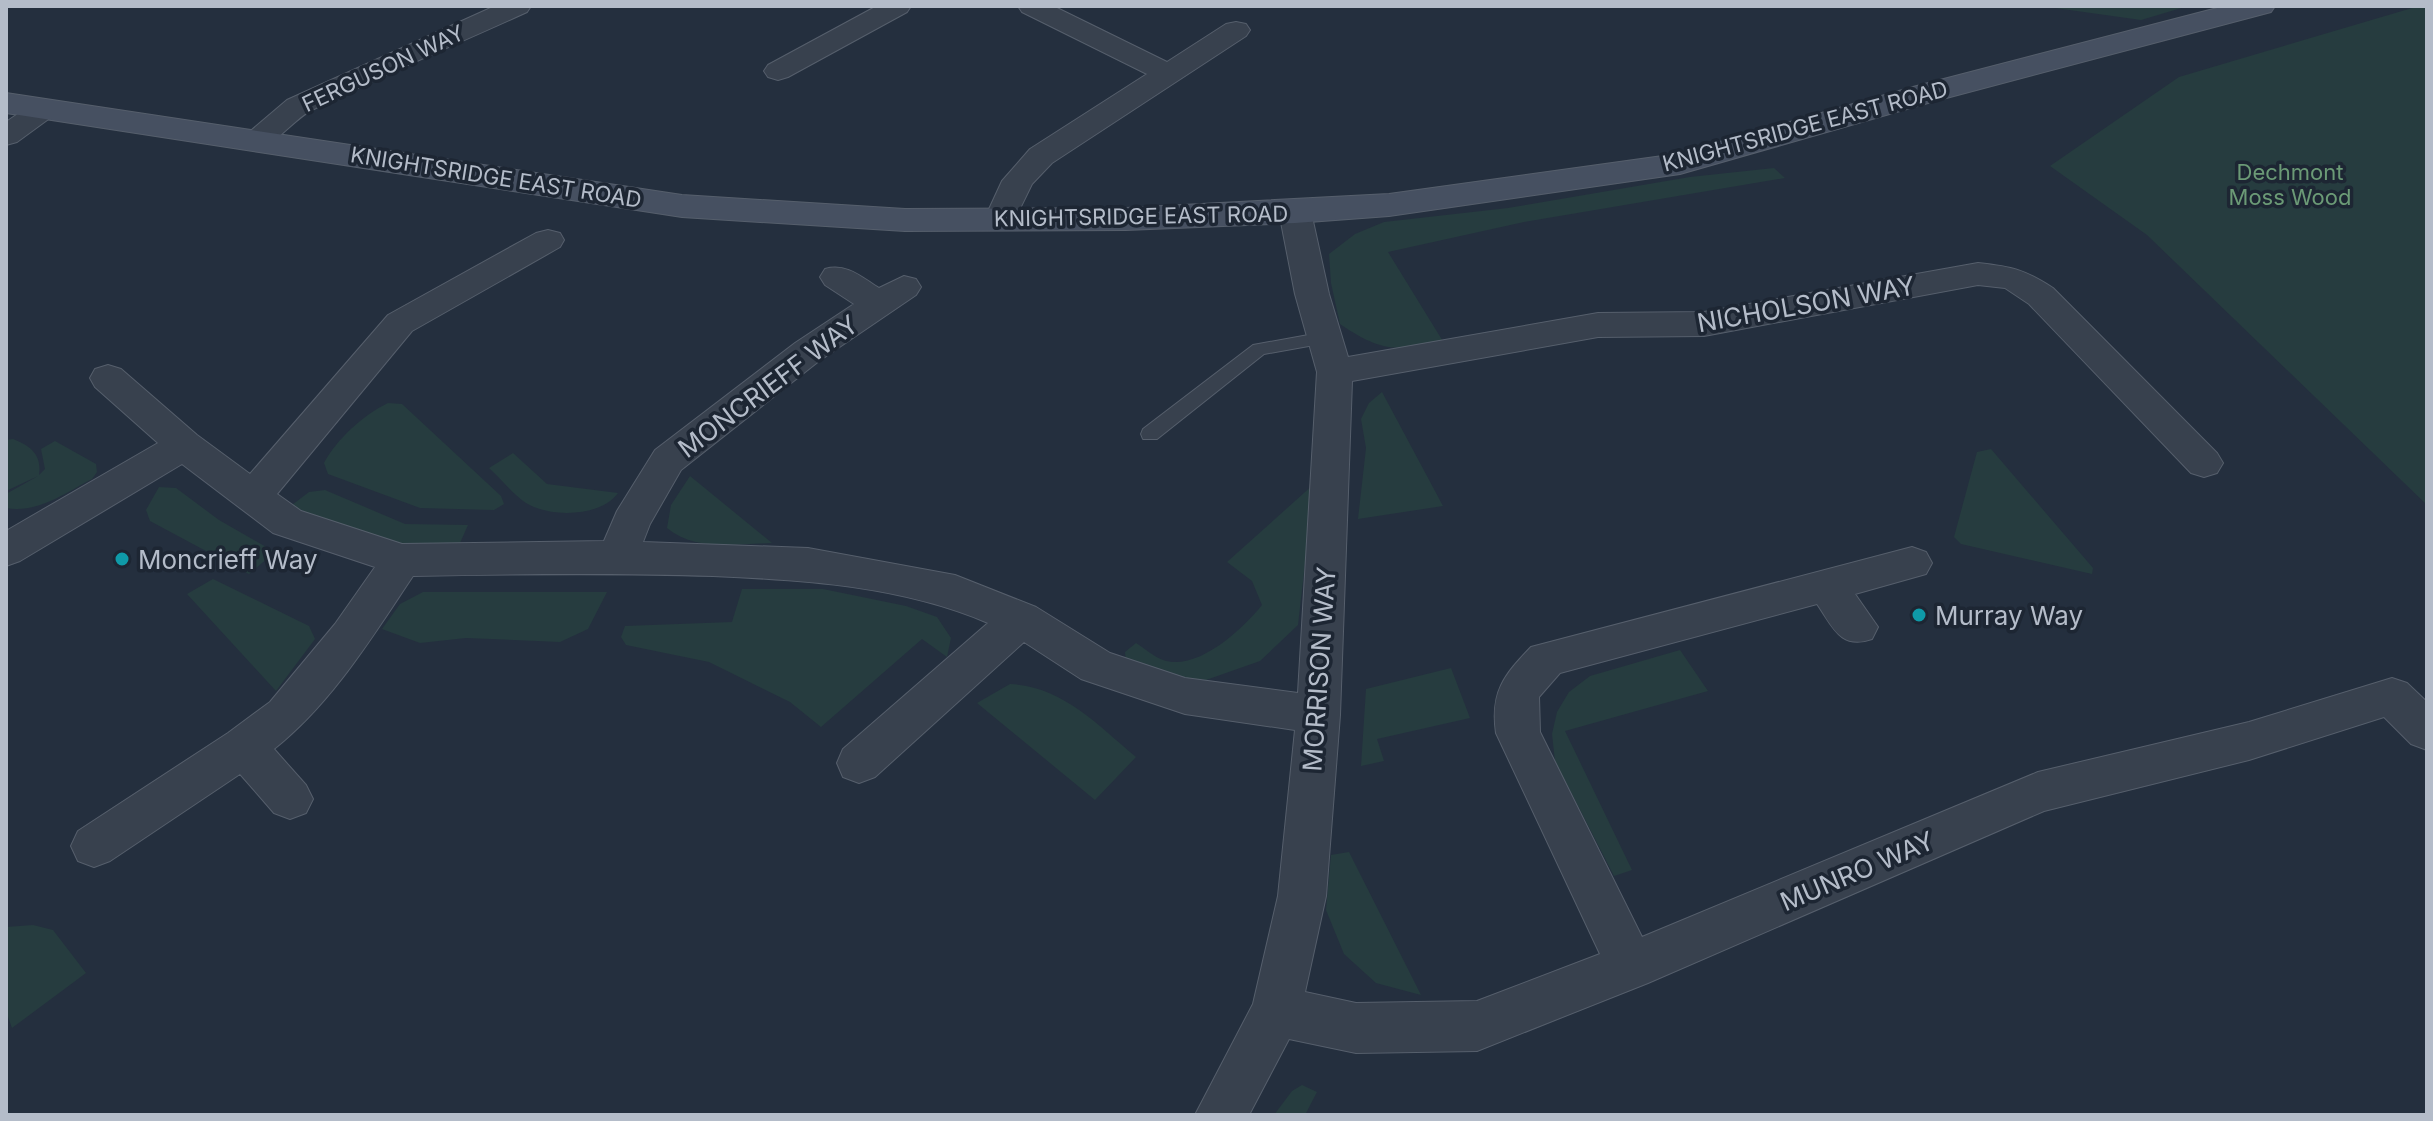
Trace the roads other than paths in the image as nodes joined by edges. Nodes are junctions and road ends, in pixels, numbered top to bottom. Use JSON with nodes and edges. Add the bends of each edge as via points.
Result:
{"nodes":[{"id":1,"x":517,"y":6,"type":"edge"},
{"id":2,"x":897,"y":6,"type":"edge"},
{"id":3,"x":1032,"y":6,"type":"edge"},
{"id":4,"x":2260,"y":6,"type":"edge"},
{"id":5,"x":1236,"y":30,"type":"dead end"},
{"id":6,"x":788,"y":57,"type":"dead end"},
{"id":7,"x":1169,"y":74,"type":"junction"},
{"id":8,"x":6,"y":103,"type":"edge"},
{"id":9,"x":44,"y":109,"type":"junction"},
{"id":10,"x":6,"y":136,"type":"edge"},
{"id":11,"x":255,"y":140,"type":"junction"},
{"id":12,"x":1295,"y":212,"type":"junction"},
{"id":13,"x":1000,"y":220,"type":"junction"},
{"id":14,"x":548,"y":240,"type":"dead end"},
{"id":15,"x":837,"y":277,"type":"dead end"},
{"id":16,"x":1330,"y":355,"type":"junction"},
{"id":17,"x":108,"y":378,"type":"dead end"},
{"id":18,"x":1150,"y":434,"type":"dead end"},
{"id":19,"x":184,"y":445,"type":"junction"},
{"id":20,"x":2204,"y":463,"type":"dead end"},
{"id":21,"x":253,"y":497,"type":"junction"},
{"id":22,"x":6,"y":550,"type":"edge"},
{"id":23,"x":618,"y":557,"type":"junction"},
{"id":24,"x":402,"y":560,"type":"junction"},
{"id":25,"x":1912,"y":563,"type":"dead end"},
{"id":26,"x":1825,"y":585,"type":"junction"},
{"id":27,"x":1021,"y":619,"type":"junction"},
{"id":28,"x":1857,"y":627,"type":"dead end"},
{"id":29,"x":1318,"y":715,"type":"junction"},
{"id":30,"x":2427,"y":731,"type":"edge"},
{"id":31,"x":244,"y":747,"type":"junction"},
{"id":32,"x":859,"y":763,"type":"dead end"},
{"id":33,"x":290,"y":799,"type":"dead end"},
{"id":34,"x":94,"y":846,"type":"dead end"},
{"id":35,"x":1631,"y":966,"type":"junction"},
{"id":36,"x":1276,"y":1011,"type":"junction"},
{"id":37,"x":1221,"y":1115,"type":"edge"}],
"edges":[{"from":1,"to":11,"type":"street","name":"FERGUSON WAY","via":[[297,106]]},
{"from":2,"to":6,"type":"street"},
{"from":3,"to":7,"type":"street"},
{"from":4,"to":12,"type":"street","name":"KNIGHTSRIDGE EAST ROAD","via":[[1680,164],[1389,205]]},
{"from":5,"to":7,"type":"street"},
{"from":7,"to":13,"type":"street","via":[[1041,156],[1018,181]]},
{"from":8,"to":9,"type":"street","name":"KNIGHTSRIDGE EAST ROAD"},
{"from":9,"to":10,"type":"street"},
{"from":9,"to":11,"type":"street","name":"KNIGHTSRIDGE EAST ROAD"},
{"from":11,"to":13,"type":"street","name":"KNIGHTSRIDGE EAST ROAD","via":[[682,206],[905,220]]},
{"from":12,"to":13,"type":"street","name":"KNIGHTSRIDGE EAST ROAD"},
{"from":12,"to":16,"type":"street","name":"MORRISON WAY"},
{"from":14,"to":21,"type":"street","via":[[400,323]]},
{"from":15,"to":23,"type":"street","name":"MONCRIEFF WAY","via":[[891,295],[807,352],[668,460],[631,522]]},
{"from":16,"to":18,"type":"lane","via":[[1259,349]]},
{"from":16,"to":20,"type":"street","name":"NICHOLSON WAY","via":[[1598,325],[1704,324],[1978,274],[2013,278],[2041,296]]},
{"from":16,"to":29,"type":"street","name":"MORRISON WAY"},
{"from":17,"to":19,"type":"street"},
{"from":19,"to":21,"type":"street"},
{"from":19,"to":22,"type":"street"},
{"from":21,"to":24,"type":"street","via":[[287,522]]},
{"from":23,"to":24,"type":"street"},
{"from":23,"to":27,"type":"street","via":[[808,564],[955,591]]},
{"from":24,"to":31,"type":"street","via":[[350,636],[285,715]]},
{"from":25,"to":26,"type":"street"},
{"from":26,"to":28,"type":"street"},
{"from":26,"to":35,"type":"street","via":[[1546,659],[1521,685],[1513,706],[1518,733]]},
{"from":27,"to":29,"type":"street","via":[[1096,666],[1185,696]]},
{"from":27,"to":32,"type":"street"},
{"from":29,"to":36,"type":"street","name":"MORRISON WAY","via":[[1302,896]]},
{"from":30,"to":35,"type":"street","name":"MUNRO WAY","via":[[2392,696],[2249,741],[2038,792]]},
{"from":31,"to":33,"type":"street"},
{"from":31,"to":34,"type":"street"},
{"from":35,"to":36,"type":"street","name":"MUNRO WAY","via":[[1477,1026],[1356,1028]]},
{"from":36,"to":37,"type":"street","name":"MORRISON WAY"}]}
